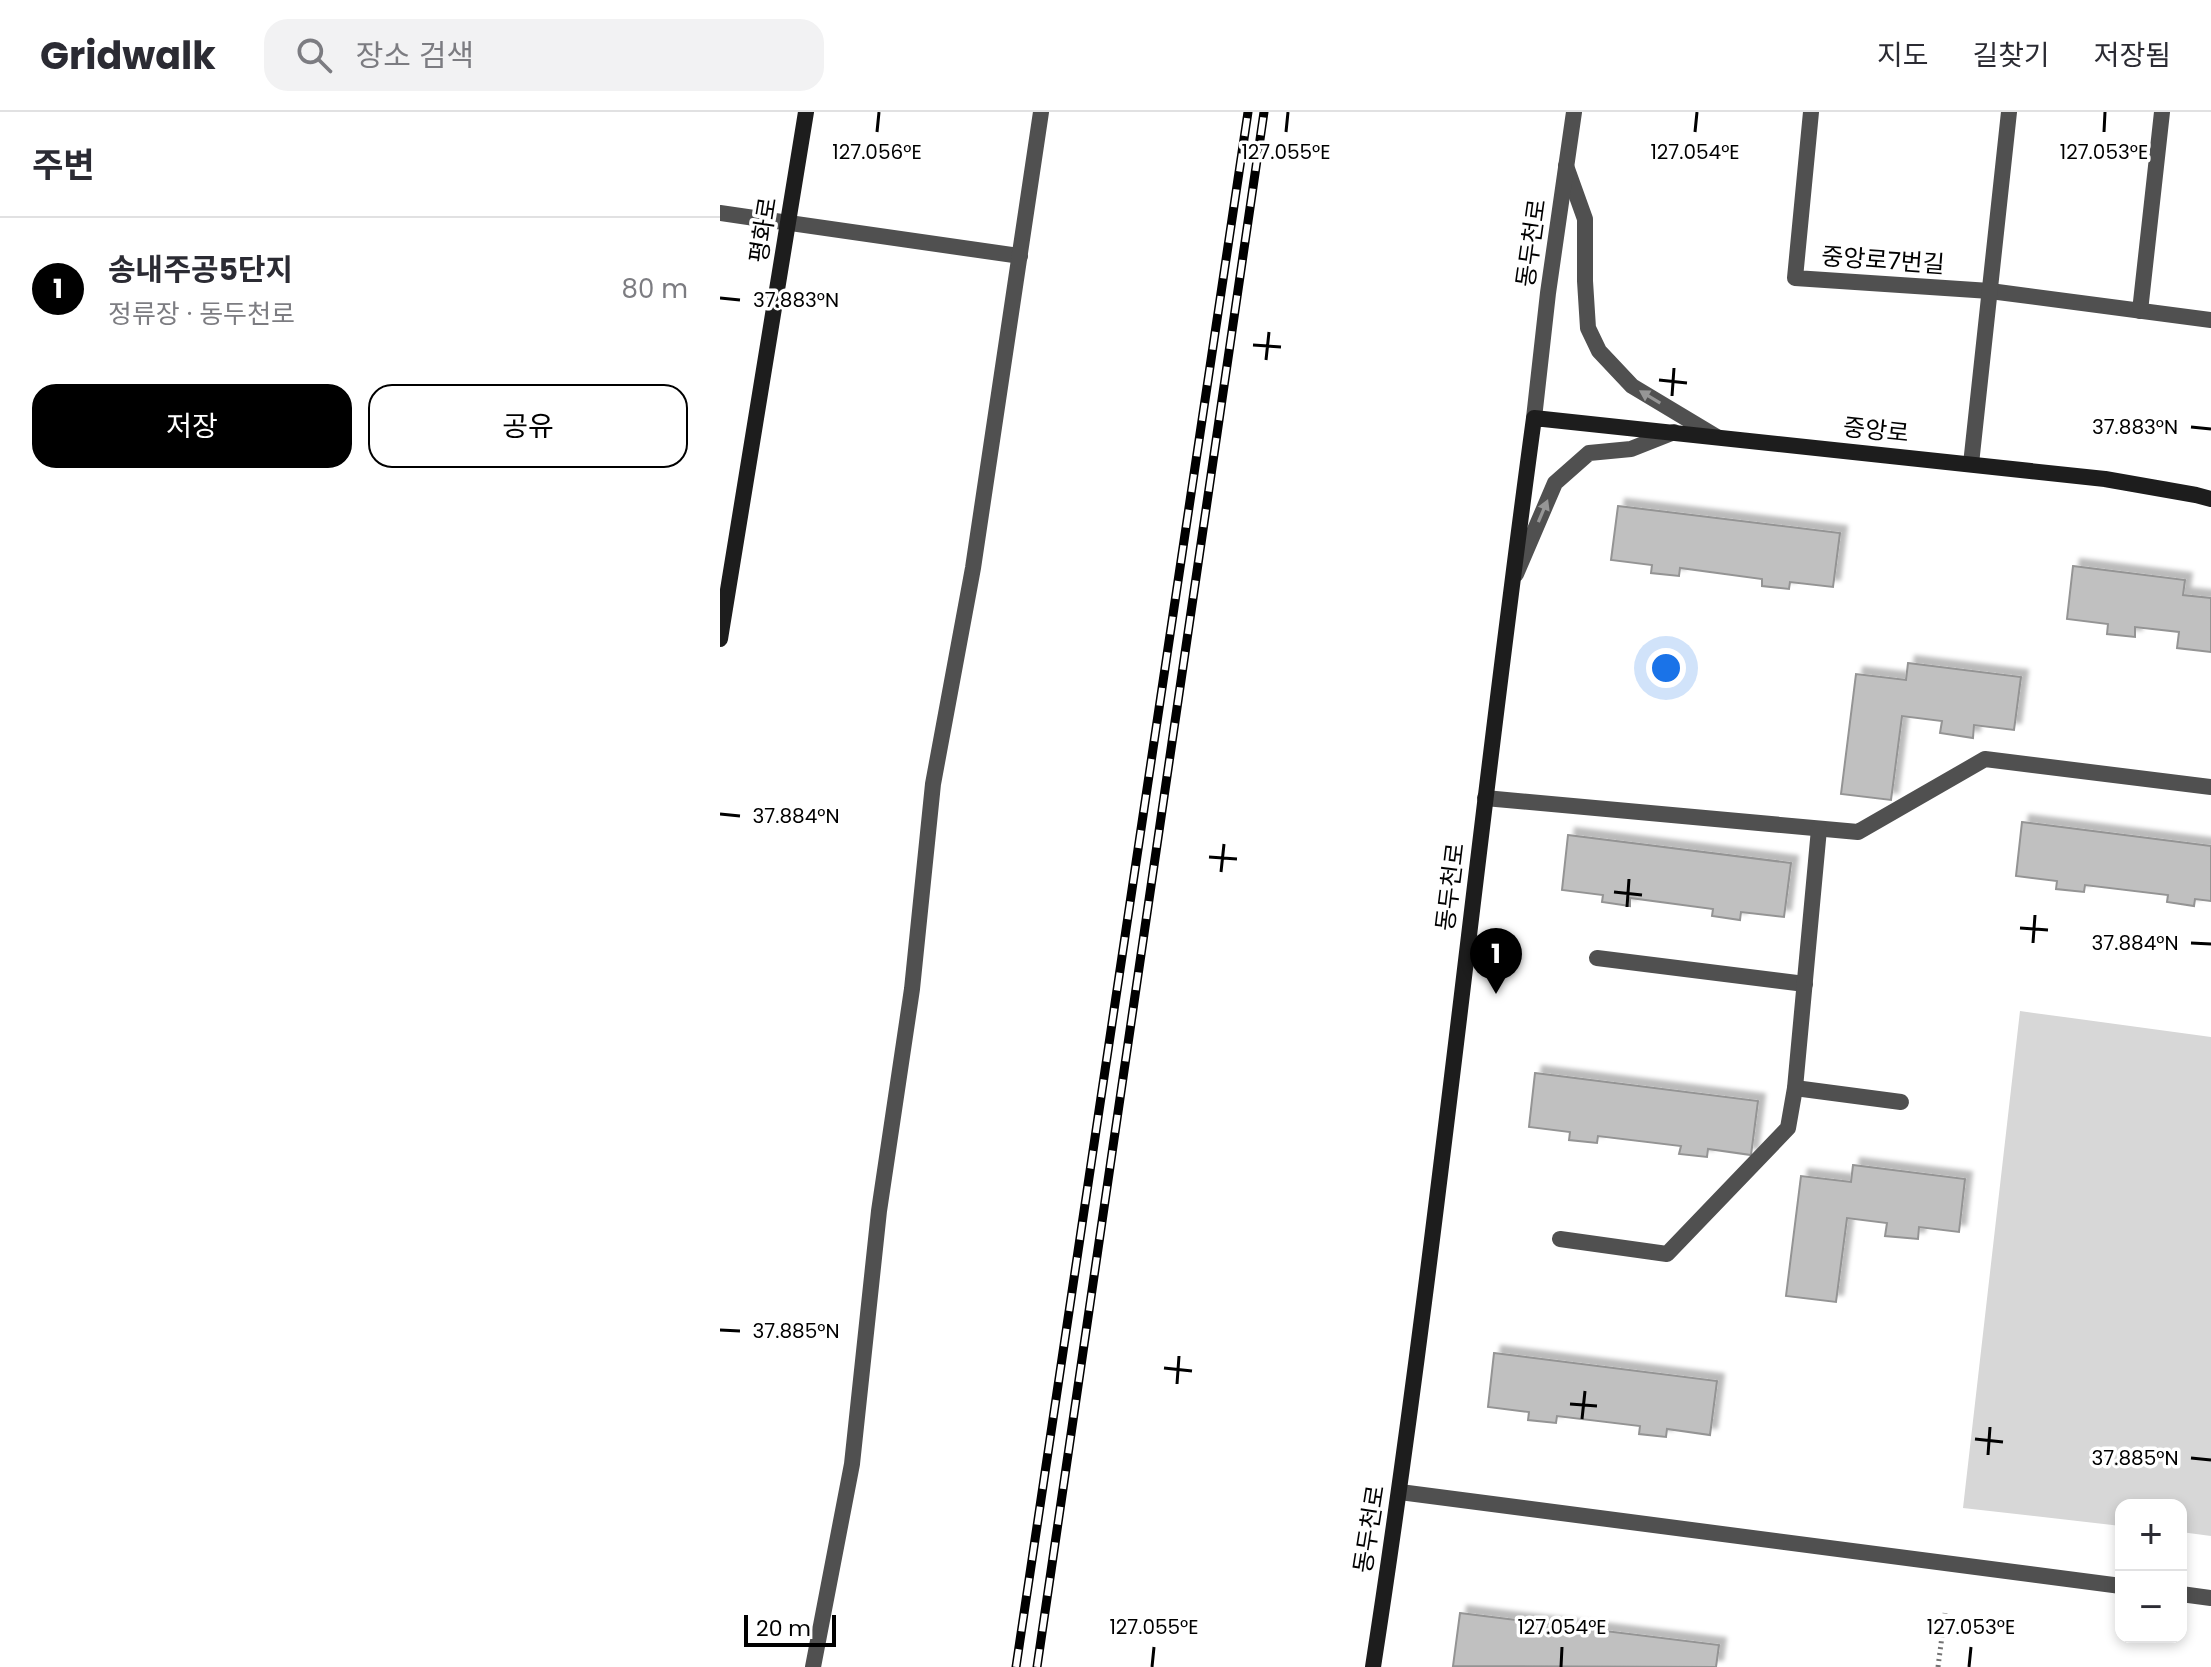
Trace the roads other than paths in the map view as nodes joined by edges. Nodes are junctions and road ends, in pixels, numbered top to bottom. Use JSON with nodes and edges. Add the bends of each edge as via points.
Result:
{"nodes":[{"id":1,"x":806,"y":112,"type":"edge"},
{"id":2,"x":1041,"y":112,"type":"edge"},
{"id":3,"x":1574,"y":112,"type":"edge"},
{"id":4,"x":1811,"y":112,"type":"edge"},
{"id":5,"x":2009,"y":112,"type":"edge"},
{"id":6,"x":2162,"y":112,"type":"edge"},
{"id":7,"x":1566,"y":166,"type":"junction"},
{"id":8,"x":720,"y":213,"type":"edge"},
{"id":9,"x":788,"y":222,"type":"junction"},
{"id":10,"x":1020,"y":256,"type":"junction"},
{"id":11,"x":1990,"y":291,"type":"junction"},
{"id":12,"x":2140,"y":311,"type":"junction"},
{"id":13,"x":2211,"y":320,"type":"edge"},
{"id":14,"x":1534,"y":418,"type":"junction"},
{"id":15,"x":1674,"y":432,"type":"junction"},
{"id":16,"x":1717,"y":437,"type":"junction"},
{"id":17,"x":1971,"y":464,"type":"junction"},
{"id":18,"x":2211,"y":499,"type":"edge"},
{"id":19,"x":1512,"y":583,"type":"junction"},
{"id":20,"x":720,"y":639,"type":"edge"},
{"id":21,"x":2211,"y":787,"type":"edge"},
{"id":22,"x":1485,"y":798,"type":"junction"},
{"id":23,"x":1819,"y":829,"type":"junction"},
{"id":24,"x":1597,"y":958,"type":"dead end"},
{"id":25,"x":1805,"y":984,"type":"junction"},
{"id":26,"x":1795,"y":1088,"type":"junction"},
{"id":27,"x":1901,"y":1102,"type":"dead end"},
{"id":28,"x":1560,"y":1239,"type":"dead end"},
{"id":29,"x":1400,"y":1492,"type":"junction"},
{"id":30,"x":2115,"y":1585,"type":"edge"},
{"id":31,"x":2187,"y":1595,"type":"edge"},
{"id":32,"x":2211,"y":1598,"type":"edge"},
{"id":33,"x":813,"y":1667,"type":"edge"},
{"id":34,"x":1373,"y":1667,"type":"edge"}],
"edges":[{"from":1,"to":9,"type":"street","name":"평화로"},
{"from":2,"to":10,"type":"street"},
{"from":3,"to":7,"type":"street","name":"동두천로"},
{"from":4,"to":11,"type":"street","name":"중앙로7번길","via":[[1795,278]]},
{"from":5,"to":11,"type":"street"},
{"from":6,"to":12,"type":"street"},
{"from":7,"to":14,"type":"street","name":"동두천로"},
{"from":16,"to":7,"type":"street","one_way":true,"via":[[1632,386],[1599,351],[1588,328],[1585,219]]},
{"from":8,"to":9,"type":"street"},
{"from":9,"to":10,"type":"street"},
{"from":9,"to":20,"type":"street","name":"평화로"},
{"from":10,"to":33,"type":"street","via":[[973,568],[933,784],[852,1464]]},
{"from":11,"to":12,"type":"street"},
{"from":11,"to":17,"type":"street"},
{"from":12,"to":13,"type":"street"},
{"from":14,"to":15,"type":"street","name":"중앙로"},
{"from":14,"to":19,"type":"street","name":"동두천로"},
{"from":15,"to":16,"type":"street","name":"중앙로"},
{"from":19,"to":15,"type":"street","one_way":true,"via":[[1562,475],[1589,453],[1631,449]]},
{"from":16,"to":17,"type":"street","name":"중앙로"},
{"from":17,"to":18,"type":"street","name":"중앙로","via":[[2105,479]]},
{"from":19,"to":22,"type":"street","name":"동두천로"},
{"from":21,"to":23,"type":"street","via":[[1985,759],[1858,832]]},
{"from":22,"to":23,"type":"street"},
{"from":22,"to":29,"type":"street","name":"동두천로"},
{"from":23,"to":25,"type":"street"},
{"from":24,"to":25,"type":"street"},
{"from":25,"to":26,"type":"street"},
{"from":26,"to":27,"type":"street"},
{"from":26,"to":28,"type":"street","via":[[1788,1128],[1667,1254]]},
{"from":29,"to":30,"type":"street"},
{"from":29,"to":34,"type":"street","name":"동두천로"},
{"from":31,"to":32,"type":"street"}]}
